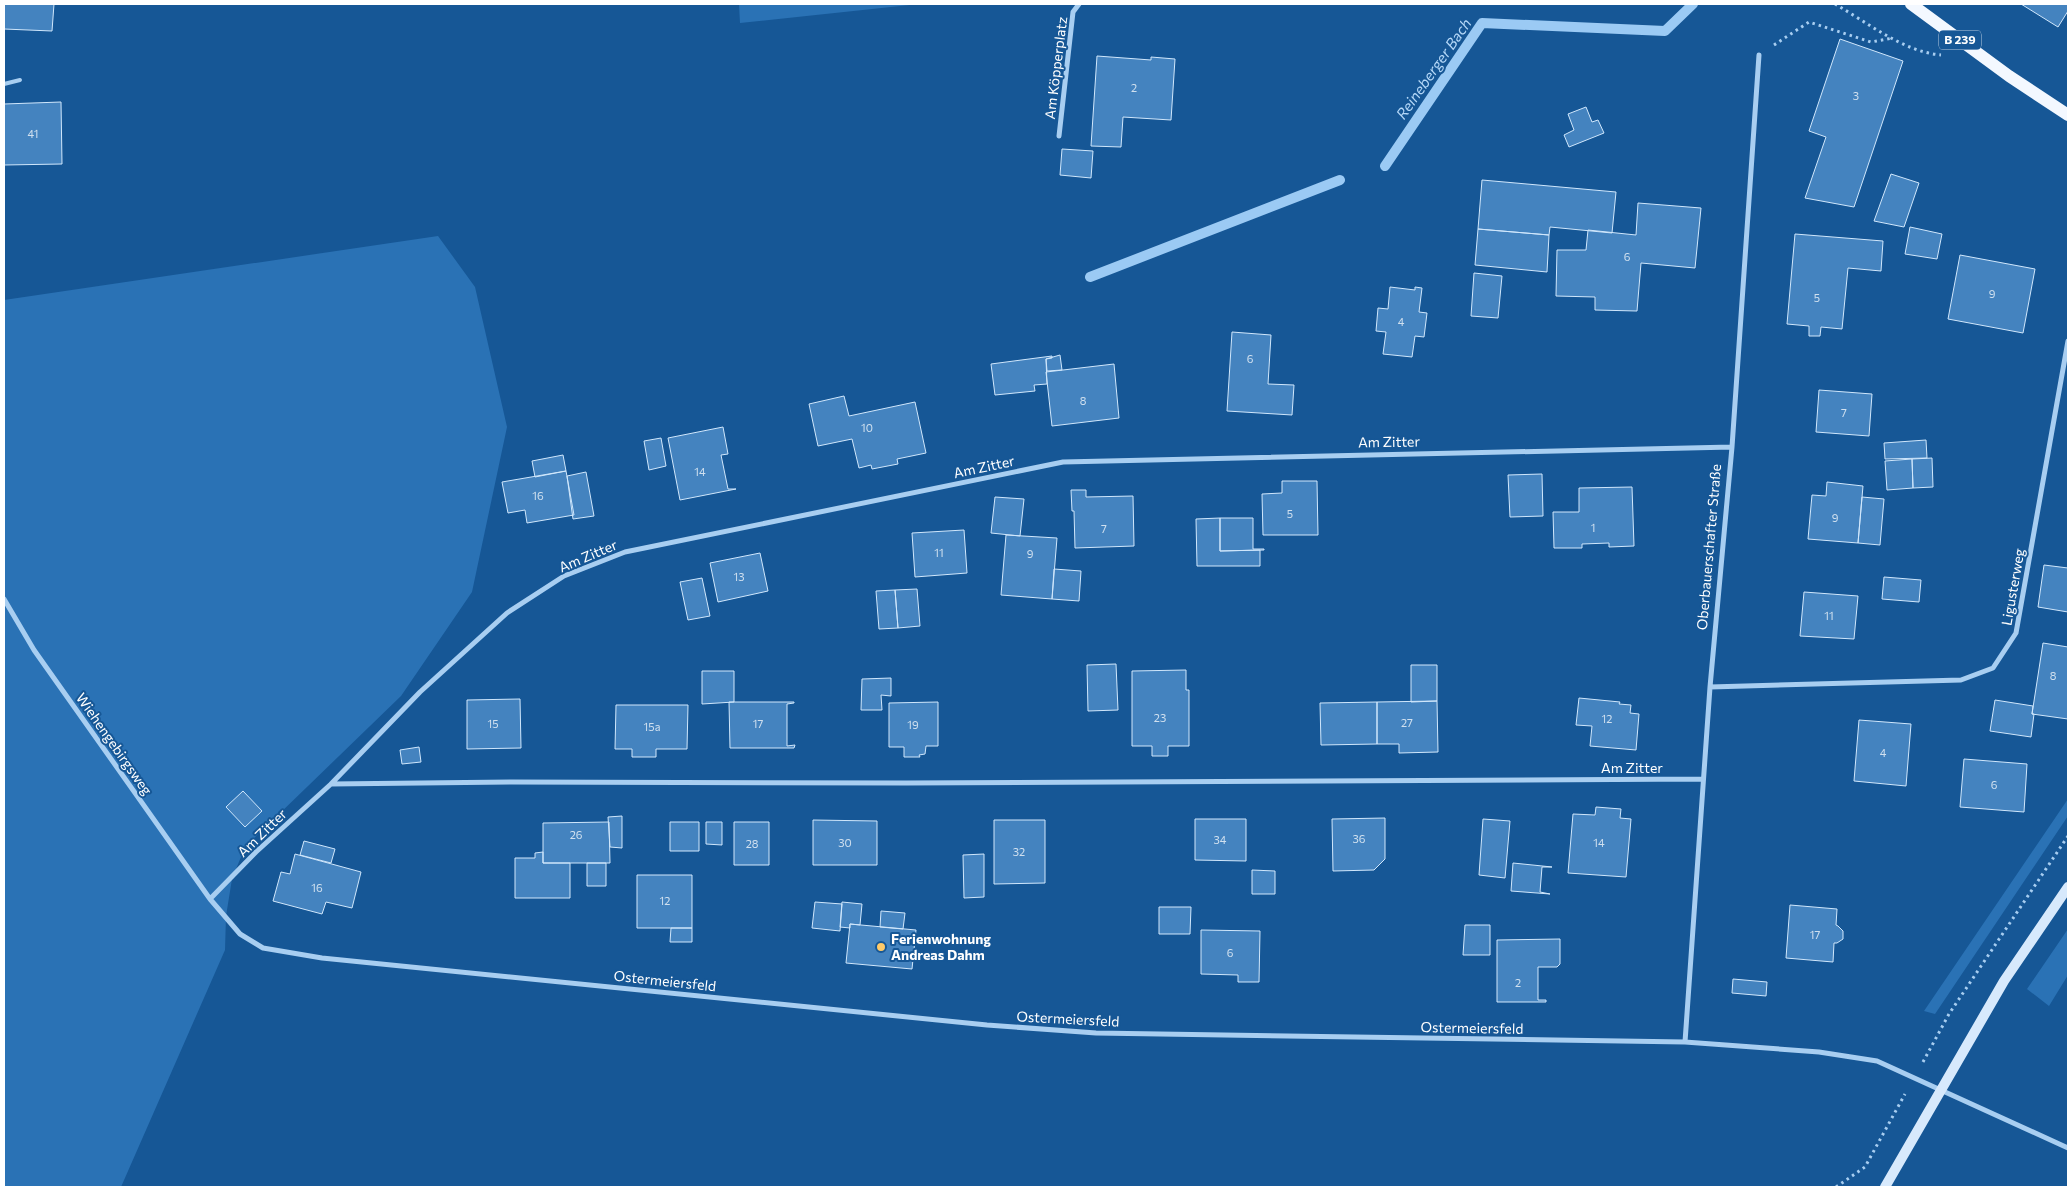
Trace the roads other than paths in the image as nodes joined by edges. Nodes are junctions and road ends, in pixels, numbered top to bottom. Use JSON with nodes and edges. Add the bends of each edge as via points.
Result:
{"nodes":[{"id":1,"x":1078,"y":4,"type":"edge"},
{"id":2,"x":1911,"y":4,"type":"edge"},
{"id":3,"x":1759,"y":55,"type":"road end"},
{"id":4,"x":20,"y":80,"type":"dead end"},
{"id":5,"x":4,"y":84,"type":"edge"},
{"id":6,"x":2068,"y":115,"type":"edge"},
{"id":7,"x":1059,"y":136,"type":"dead end"},
{"id":8,"x":2068,"y":341,"type":"edge"},
{"id":9,"x":1732,"y":447,"type":"junction"},
{"id":10,"x":4,"y":599,"type":"edge"},
{"id":11,"x":1710,"y":687,"type":"junction"},
{"id":12,"x":1703,"y":780,"type":"junction"},
{"id":13,"x":331,"y":784,"type":"junction"},
{"id":14,"x":2068,"y":887,"type":"edge"},
{"id":15,"x":210,"y":899,"type":"junction"},
{"id":16,"x":1685,"y":1042,"type":"junction"},
{"id":17,"x":1941,"y":1089,"type":"junction"},
{"id":18,"x":2068,"y":1148,"type":"edge"},
{"id":19,"x":1885,"y":1187,"type":"edge"}],
"edges":[{"from":1,"to":7,"type":"street","name":"Am Köpperplatz","via":[[1073,12]]},
{"from":2,"to":6,"type":"main road","number":"B 239"},
{"from":3,"to":9,"type":"street","name":"Oberbauerschafter Straße"},
{"from":4,"to":5,"type":"lane"},
{"from":8,"to":11,"type":"street","name":"Ligusterweg","via":[[2016,633],[1993,668],[1961,680]]},
{"from":9,"to":11,"type":"street","name":"Oberbauerschafter Straße"},
{"from":9,"to":13,"type":"street","name":"Am Zitter","via":[[1063,462],[625,552],[564,576],[507,613],[420,692]]},
{"from":10,"to":15,"type":"street","name":"Wiehengebirgsweg","via":[[34,650]]},
{"from":11,"to":12,"type":"street","name":"Oberbauerschafter Straße"},
{"from":12,"to":13,"type":"street","name":"Am Zitter"},
{"from":12,"to":16,"type":"street","name":"Oberbauerschafter Straße"},
{"from":13,"to":15,"type":"street","name":"Am Zitter"},
{"from":14,"to":17,"type":"main road","via":[[2004,981]]},
{"from":15,"to":16,"type":"street","name":"Ostermeiersfeld","via":[[240,934],[263,948],[322,958],[987,1025],[1106,1033]]},
{"from":16,"to":17,"type":"street","name":"Ostermeiersfeld","via":[[1867,1059]]},
{"from":17,"to":18,"type":"street"},
{"from":17,"to":19,"type":"main road"}]}
